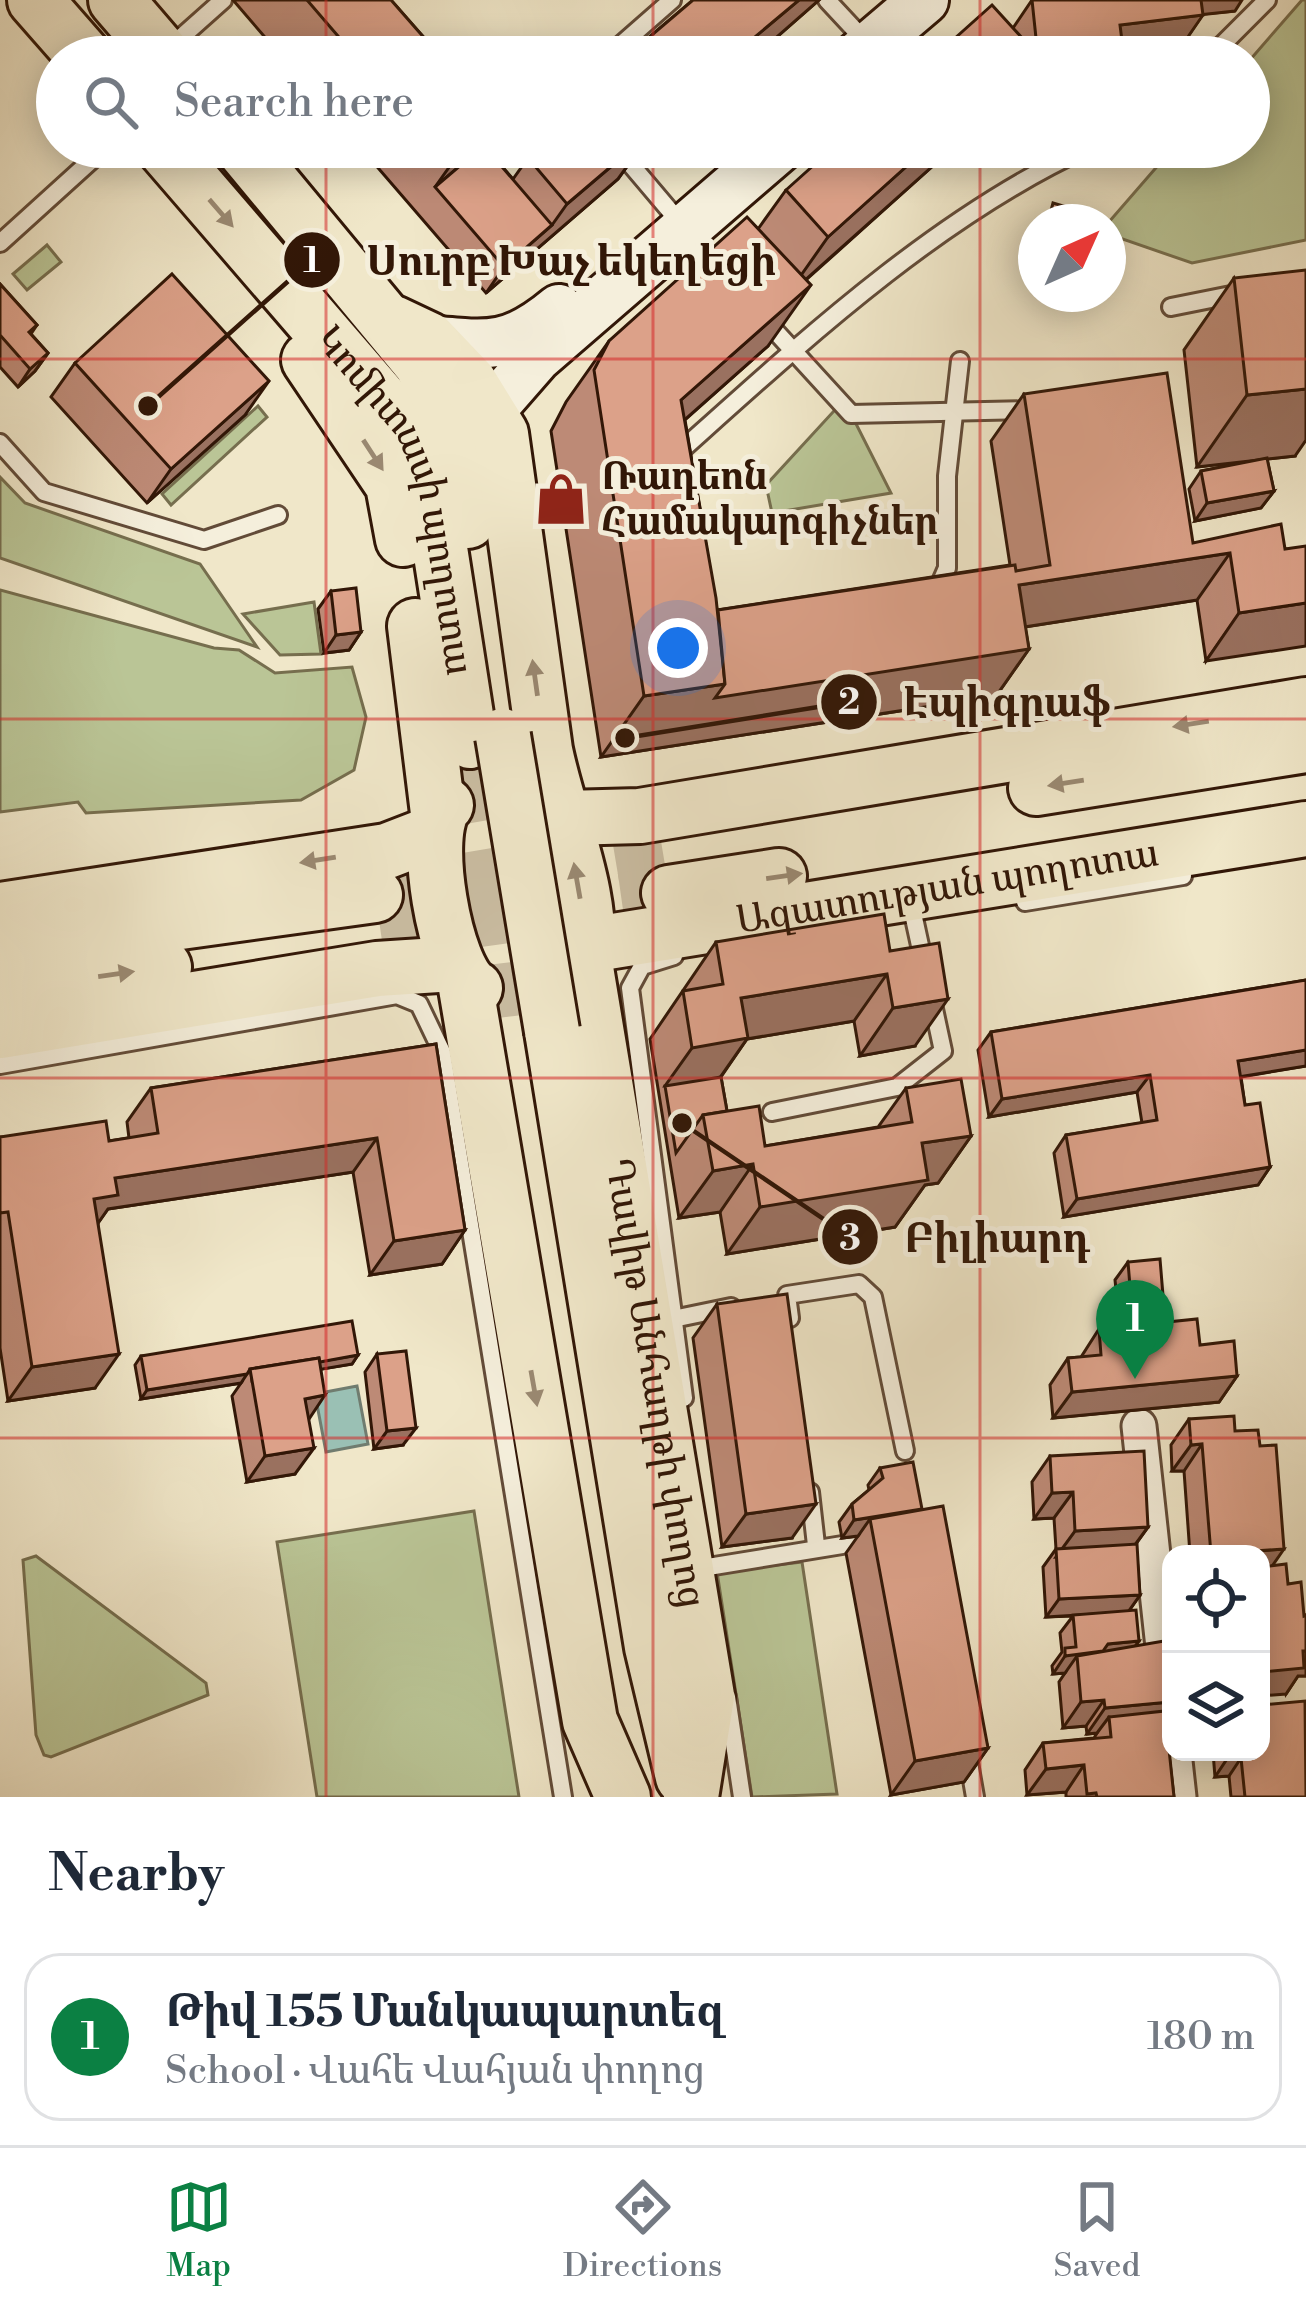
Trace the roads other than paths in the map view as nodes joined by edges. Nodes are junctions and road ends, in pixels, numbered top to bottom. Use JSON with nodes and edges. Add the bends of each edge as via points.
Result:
{"nodes":[{"id":1,"x":35,"y":0,"type":"edge"},
{"id":2,"x":116,"y":0,"type":"edge"},
{"id":3,"x":223,"y":0,"type":"edge"},
{"id":4,"x":672,"y":0,"type":"edge"},
{"id":5,"x":827,"y":0,"type":"edge"},
{"id":6,"x":924,"y":0,"type":"edge"},
{"id":7,"x":950,"y":0,"type":"edge"},
{"id":8,"x":1267,"y":0,"type":"edge"},
{"id":9,"x":67,"y":36,"type":"edge"},
{"id":10,"x":147,"y":36,"type":"edge"},
{"id":11,"x":184,"y":36,"type":"edge"},
{"id":12,"x":631,"y":36,"type":"edge"},
{"id":13,"x":858,"y":36,"type":"edge"},
{"id":14,"x":890,"y":36,"type":"edge"},
{"id":15,"x":899,"y":36,"type":"edge"},
{"id":16,"x":1231,"y":36,"type":"edge"},
{"id":17,"x":83,"y":168,"type":"edge"},
{"id":18,"x":181,"y":168,"type":"edge"},
{"id":19,"x":261,"y":168,"type":"edge"},
{"id":20,"x":634,"y":168,"type":"edge"},
{"id":21,"x":731,"y":168,"type":"edge"},
{"id":22,"x":751,"y":168,"type":"edge"},
{"id":23,"x":1043,"y":168,"type":"edge"},
{"id":24,"x":679,"y":221,"type":"junction"},
{"id":25,"x":0,"y":243,"type":"edge"},
{"id":26,"x":279,"y":279,"type":"junction"},
{"id":27,"x":734,"y":285,"type":"edge"},
{"id":28,"x":1265,"y":289,"type":"edge"},
{"id":29,"x":748,"y":301,"type":"edge"},
{"id":30,"x":1171,"y":307,"type":"dead end"},
{"id":31,"x":411,"y":332,"type":"junction"},
{"id":32,"x":793,"y":350,"type":"junction"},
{"id":33,"x":960,"y":361,"type":"dead end"},
{"id":34,"x":1062,"y":408,"type":"edge"},
{"id":35,"x":489,"y":412,"type":"junction"},
{"id":36,"x":953,"y":415,"type":"junction"},
{"id":37,"x":0,"y":443,"type":"edge"},
{"id":38,"x":664,"y":468,"type":"edge"},
{"id":39,"x":278,"y":514,"type":"dead end"},
{"id":40,"x":920,"y":602,"type":"edge"},
{"id":41,"x":1306,"y":705,"type":"edge"},
{"id":42,"x":487,"y":739,"type":"junction"},
{"id":43,"x":1306,"y":745,"type":"edge"},
{"id":44,"x":550,"y":799,"type":"junction"},
{"id":45,"x":442,"y":815,"type":"junction"},
{"id":46,"x":1305,"y":823,"type":"edge"},
{"id":47,"x":1213,"y":871,"type":"dead end"},
{"id":48,"x":1005,"y":904,"type":"dead end"},
{"id":49,"x":0,"y":910,"type":"edge"},
{"id":50,"x":937,"y":915,"type":"dead end"},
{"id":51,"x":914,"y":918,"type":"junction"},
{"id":52,"x":891,"y":922,"type":"edge"},
{"id":53,"x":0,"y":947,"type":"edge"},
{"id":54,"x":705,"y":950,"type":"dead end"},
{"id":55,"x":469,"y":980,"type":"junction"},
{"id":56,"x":0,"y":991,"type":"edge"},
{"id":57,"x":562,"y":993,"type":"junction"},
{"id":58,"x":0,"y":1031,"type":"edge"},
{"id":59,"x":0,"y":1065,"type":"edge"},
{"id":60,"x":772,"y":1112,"type":"dead end"},
{"id":61,"x":787,"y":1295,"type":"junction"},
{"id":62,"x":764,"y":1300,"type":"edge"},
{"id":63,"x":742,"y":1305,"type":"edge"},
{"id":64,"x":673,"y":1319,"type":"junction"},
{"id":65,"x":792,"y":1341,"type":"edge"},
{"id":66,"x":686,"y":1409,"type":"dead end"},
{"id":67,"x":1139,"y":1426,"type":"dead end"},
{"id":68,"x":904,"y":1451,"type":"dead end"},
{"id":69,"x":808,"y":1477,"type":"edge"},
{"id":70,"x":885,"y":1538,"type":"edge"},
{"id":71,"x":705,"y":1544,"type":"dead end"},
{"id":72,"x":816,"y":1545,"type":"junction"},
{"id":73,"x":709,"y":1567,"type":"junction"},
{"id":74,"x":712,"y":1590,"type":"dead end"},
{"id":75,"x":1164,"y":1653,"type":"edge"},
{"id":76,"x":725,"y":1682,"type":"dead end"},
{"id":77,"x":964,"y":1731,"type":"edge"},
{"id":78,"x":1175,"y":1761,"type":"edge"},
{"id":79,"x":563,"y":1797,"type":"edge"},
{"id":80,"x":627,"y":1797,"type":"edge"},
{"id":81,"x":689,"y":1797,"type":"edge"},
{"id":82,"x":742,"y":1797,"type":"edge"},
{"id":83,"x":975,"y":1797,"type":"edge"},
{"id":84,"x":1179,"y":1797,"type":"edge"}],
"edges":[{"from":1,"to":9,"type":"main road"},
{"from":2,"to":10,"type":"main road"},
{"from":3,"to":11,"type":"lane"},
{"from":4,"to":12,"type":"lane"},
{"from":5,"to":13,"type":"lane"},
{"from":6,"to":14,"type":"street"},
{"from":7,"to":15,"type":"street"},
{"from":8,"to":16,"type":"lane"},
{"from":17,"to":25,"type":"lane"},
{"from":18,"to":26,"type":"main road","name":"Կոմիտասի պողոտա","one_way":true},
{"from":19,"to":31,"type":"main road","name":"Կոմիտասի պողոտա"},
{"from":20,"to":24,"type":"lane"},
{"from":21,"to":24,"type":"street"},
{"from":22,"to":24,"type":"street"},
{"from":23,"to":32,"type":"lane","via":[[1015,181]]},
{"from":24,"to":27,"type":"lane"},
{"from":24,"to":31,"type":"street","via":[[523,339],[484,346]]},
{"from":24,"to":35,"type":"street"},
{"from":26,"to":42,"type":"main road","name":"Կոմիտասի պողոտա","via":[[408,431]]},
{"from":26,"to":45,"type":"main road","name":"Կոմիտասի պողոտա","one_way":true,"via":[[308,358],[393,485]]},
{"from":28,"to":30,"type":"lane"},
{"from":29,"to":32,"type":"lane"},
{"from":31,"to":35,"type":"main road","name":"Կոմիտասի պողոտա"},
{"from":31,"to":42,"type":"main road","name":"Կոմիտասի պողոտա","via":[[450,416]]},
{"from":32,"to":36,"type":"lane","via":[[851,414]]},
{"from":32,"to":38,"type":"lane"},
{"from":33,"to":36,"type":"lane"},
{"from":34,"to":36,"type":"lane"},
{"from":44,"to":35,"type":"main road","name":"Կոմիտասի պողոտա","one_way":true,"via":[[501,434]]},
{"from":36,"to":40,"type":"lane","via":[[947,568],[939,590]]},
{"from":37,"to":39,"type":"lane","via":[[44,492],[205,540]]},
{"from":41,"to":44,"type":"main road","one_way":true,"via":[[640,817]]},
{"from":42,"to":57,"type":"main road"},
{"from":43,"to":46,"type":"main road","name":"Ազատության պողոտա","one_way":true,"via":[[665,870]]},
{"from":57,"to":44,"type":"main road","name":"Կոմիտասի պողոտա","one_way":true},
{"from":45,"to":49,"type":"main road","one_way":true,"via":[[387,851]]},
{"from":45,"to":55,"type":"main road","name":"Կոմիտասի պողոտա"},
{"from":46,"to":57,"type":"main road","name":"Ազատության պողոտա"},
{"from":47,"to":48,"type":"lane"},
{"from":50,"to":51,"type":"lane"},
{"from":51,"to":52,"type":"lane"},
{"from":51,"to":60,"type":"lane","via":[[943,1051],[897,1087]]},
{"from":56,"to":53,"type":"main road","one_way":true,"via":[[378,915]]},
{"from":54,"to":64,"type":"lane","via":[[642,967],[630,988]]},
{"from":55,"to":58,"type":"main road","via":[[377,969]]},
{"from":55,"to":80,"type":"main road","name":"Դավիթ Անհաղթի փողոց","one_way":true,"via":[[590,1721]]},
{"from":57,"to":80,"type":"main road","name":"Դավիթ Անհաղթի փողոց"},
{"from":57,"to":81,"type":"main road","name":"Դավիթ Անհաղթի փողոց","via":[[652,1647]]},
{"from":57,"to":81,"type":"main road","name":"Դավիթ Անհաղթի փողոց","via":[[707,1696]]},
{"from":59,"to":79,"type":"lane","via":[[397,995],[419,1004],[442,1052]]},
{"from":61,"to":62,"type":"lane"},
{"from":61,"to":65,"type":"lane"},
{"from":61,"to":68,"type":"lane","via":[[859,1284],[873,1297]]},
{"from":63,"to":64,"type":"lane"},
{"from":64,"to":66,"type":"lane"},
{"from":67,"to":75,"type":"street"},
{"from":69,"to":72,"type":"lane"},
{"from":70,"to":72,"type":"lane"},
{"from":71,"to":73,"type":"lane"},
{"from":72,"to":73,"type":"lane"},
{"from":73,"to":74,"type":"lane"},
{"from":76,"to":82,"type":"lane"},
{"from":77,"to":83,"type":"lane"},
{"from":78,"to":84,"type":"street"}]}
